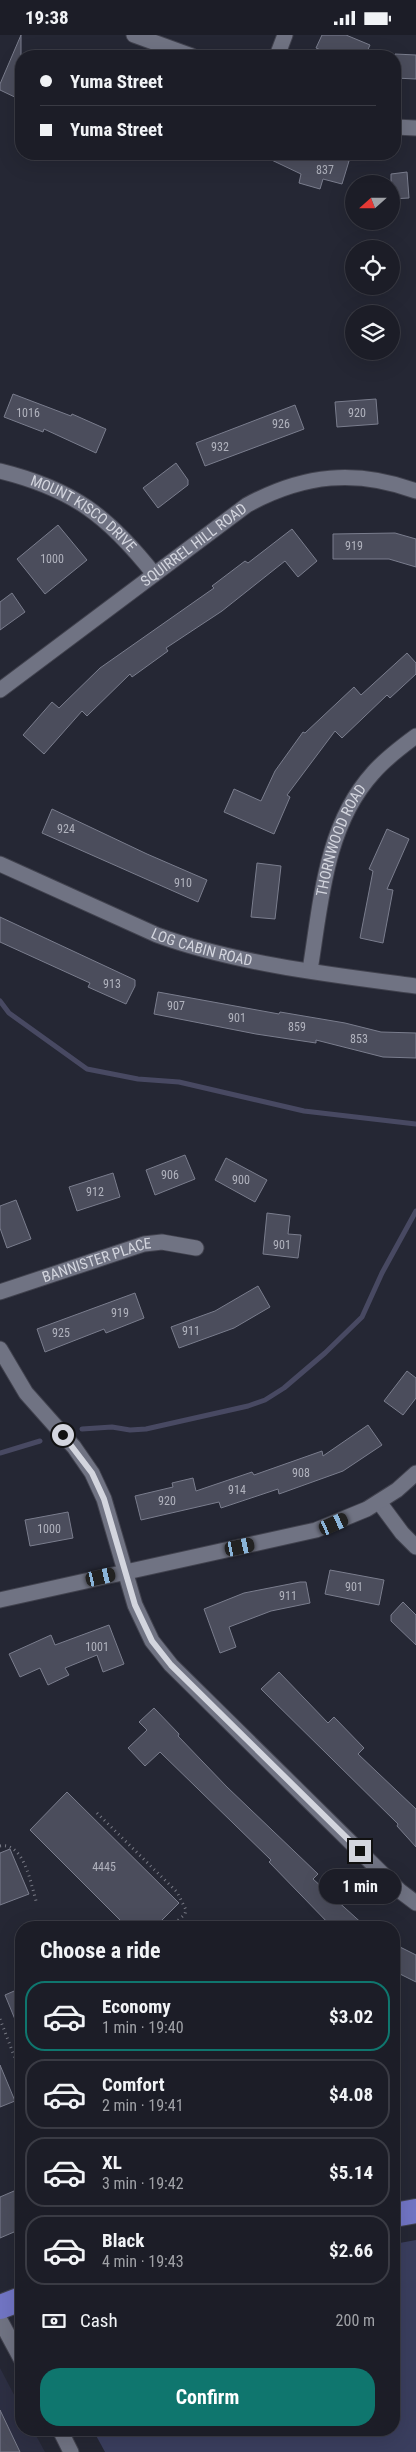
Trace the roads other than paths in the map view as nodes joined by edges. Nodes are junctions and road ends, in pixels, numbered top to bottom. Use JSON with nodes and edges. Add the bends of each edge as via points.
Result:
{"nodes":[{"id":1,"x":134,"y":35,"type":"edge"},
{"id":2,"x":285,"y":35,"type":"edge"},
{"id":3,"x":175,"y":50,"type":"edge"},
{"id":4,"x":279,"y":50,"type":"edge"},
{"id":5,"x":401,"y":127,"type":"edge"},
{"id":6,"x":416,"y":128,"type":"edge"},
{"id":7,"x":0,"y":471,"type":"edge"},
{"id":8,"x":416,"y":491,"type":"edge"},
{"id":9,"x":154,"y":574,"type":"junction"},
{"id":10,"x":0,"y":689,"type":"edge"},
{"id":11,"x":416,"y":736,"type":"edge"},
{"id":12,"x":0,"y":864,"type":"edge"},
{"id":13,"x":310,"y":970,"type":"junction"},
{"id":14,"x":416,"y":986,"type":"edge"},
{"id":15,"x":196,"y":1248,"type":"dead end"},
{"id":16,"x":0,"y":1292,"type":"edge"},
{"id":17,"x":0,"y":1349,"type":"edge"},
{"id":18,"x":416,"y":1473,"type":"edge"},
{"id":19,"x":379,"y":1502,"type":"junction"},
{"id":20,"x":416,"y":1547,"type":"edge"},
{"id":21,"x":126,"y":1572,"type":"junction"},
{"id":22,"x":0,"y":1600,"type":"edge"},
{"id":23,"x":416,"y":1903,"type":"edge"},
{"id":24,"x":416,"y":2211,"type":"edge"},
{"id":25,"x":400,"y":2214,"type":"edge"},
{"id":26,"x":15,"y":2301,"type":"edge"},
{"id":27,"x":0,"y":2307,"type":"edge"},
{"id":28,"x":0,"y":2320,"type":"edge"},
{"id":29,"x":15,"y":2348,"type":"edge"},
{"id":30,"x":63,"y":2436,"type":"edge"},
{"id":31,"x":71,"y":2452,"type":"edge"}],
"edges":[{"from":1,"to":3,"type":"street"},
{"from":2,"to":4,"type":"street"},
{"from":5,"to":6,"type":"street"},
{"from":7,"to":9,"type":"street","name":"MOUNT KISCO DRIVE","via":[[30,478],[88,507],[113,527]]},
{"from":8,"to":9,"type":"street","name":"SQUIRREL HILL ROAD","via":[[370,478],[324,478],[292,485],[247,505]]},
{"from":9,"to":10,"type":"street","name":"SQUIRREL HILL ROAD"},
{"from":11,"to":13,"type":"street","name":"THORNWOOD ROAD","via":[[374,772],[347,809],[337,831]]},
{"from":12,"to":13,"type":"street","name":"LOG CABIN ROAD","via":[[181,944]]},
{"from":13,"to":14,"type":"street","name":"LOG CABIN ROAD"},
{"from":15,"to":16,"type":"street","name":"BANNISTER PLACE","via":[[162,1242],[144,1244]]},
{"from":17,"to":21,"type":"street","via":[[26,1393],[74,1447],[92,1473],[104,1499]]},
{"from":18,"to":19,"type":"street"},
{"from":19,"to":20,"type":"street"},
{"from":19,"to":21,"type":"street","via":[[316,1530]]},
{"from":21,"to":22,"type":"street"},
{"from":21,"to":23,"type":"street","via":[[135,1605],[152,1641],[171,1665],[400,1891]]},
{"from":24,"to":25,"type":"main road"},
{"from":26,"to":27,"type":"main road"},
{"from":28,"to":29,"type":"street"},
{"from":30,"to":31,"type":"street"}]}
